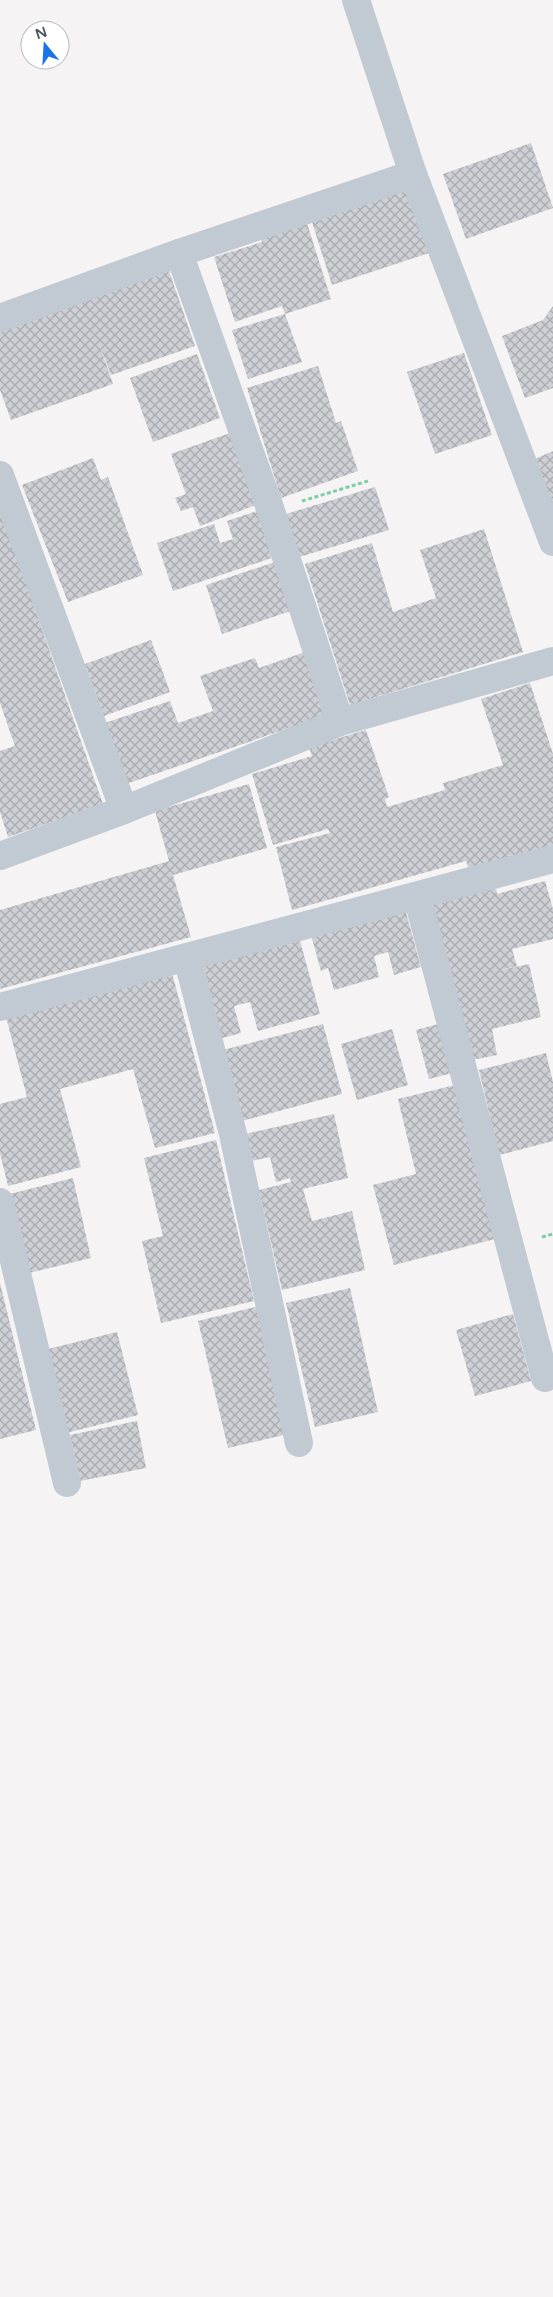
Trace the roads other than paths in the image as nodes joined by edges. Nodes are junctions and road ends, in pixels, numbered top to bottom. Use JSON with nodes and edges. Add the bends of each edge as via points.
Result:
{"nodes":[{"id":1,"x":356,"y":0,"type":"edge"},
{"id":2,"x":413,"y":174,"type":"junction"},
{"id":3,"x":179,"y":253,"type":"junction"},
{"id":4,"x":0,"y":318,"type":"edge"},
{"id":5,"x":0,"y":475,"type":"edge"},
{"id":6,"x":553,"y":542,"type":"edge"},
{"id":7,"x":553,"y":661,"type":"edge"},
{"id":8,"x":340,"y":722,"type":"junction"},
{"id":9,"x":124,"y":810,"type":"junction"},
{"id":10,"x":0,"y":856,"type":"edge"},
{"id":11,"x":553,"y":859,"type":"edge"},
{"id":12,"x":418,"y":896,"type":"junction"},
{"id":13,"x":187,"y":957,"type":"junction"},
{"id":14,"x":0,"y":1007,"type":"edge"},
{"id":15,"x":0,"y":1202,"type":"edge"},
{"id":16,"x":545,"y":1378,"type":"dead end"},
{"id":17,"x":299,"y":1443,"type":"dead end"},
{"id":18,"x":67,"y":1483,"type":"dead end"}],
"edges":[{"from":1,"to":2,"type":"street"},
{"from":2,"to":3,"type":"street"},
{"from":2,"to":6,"type":"street"},
{"from":3,"to":4,"type":"street"},
{"from":3,"to":8,"type":"street","via":[[271,511]]},
{"from":5,"to":9,"type":"street"},
{"from":7,"to":8,"type":"street"},
{"from":8,"to":9,"type":"street"},
{"from":9,"to":10,"type":"street"},
{"from":11,"to":12,"type":"street"},
{"from":12,"to":13,"type":"street"},
{"from":12,"to":16,"type":"street"},
{"from":13,"to":14,"type":"street"},
{"from":13,"to":17,"type":"street","via":[[234,1134]]},
{"from":15,"to":18,"type":"street"}]}
